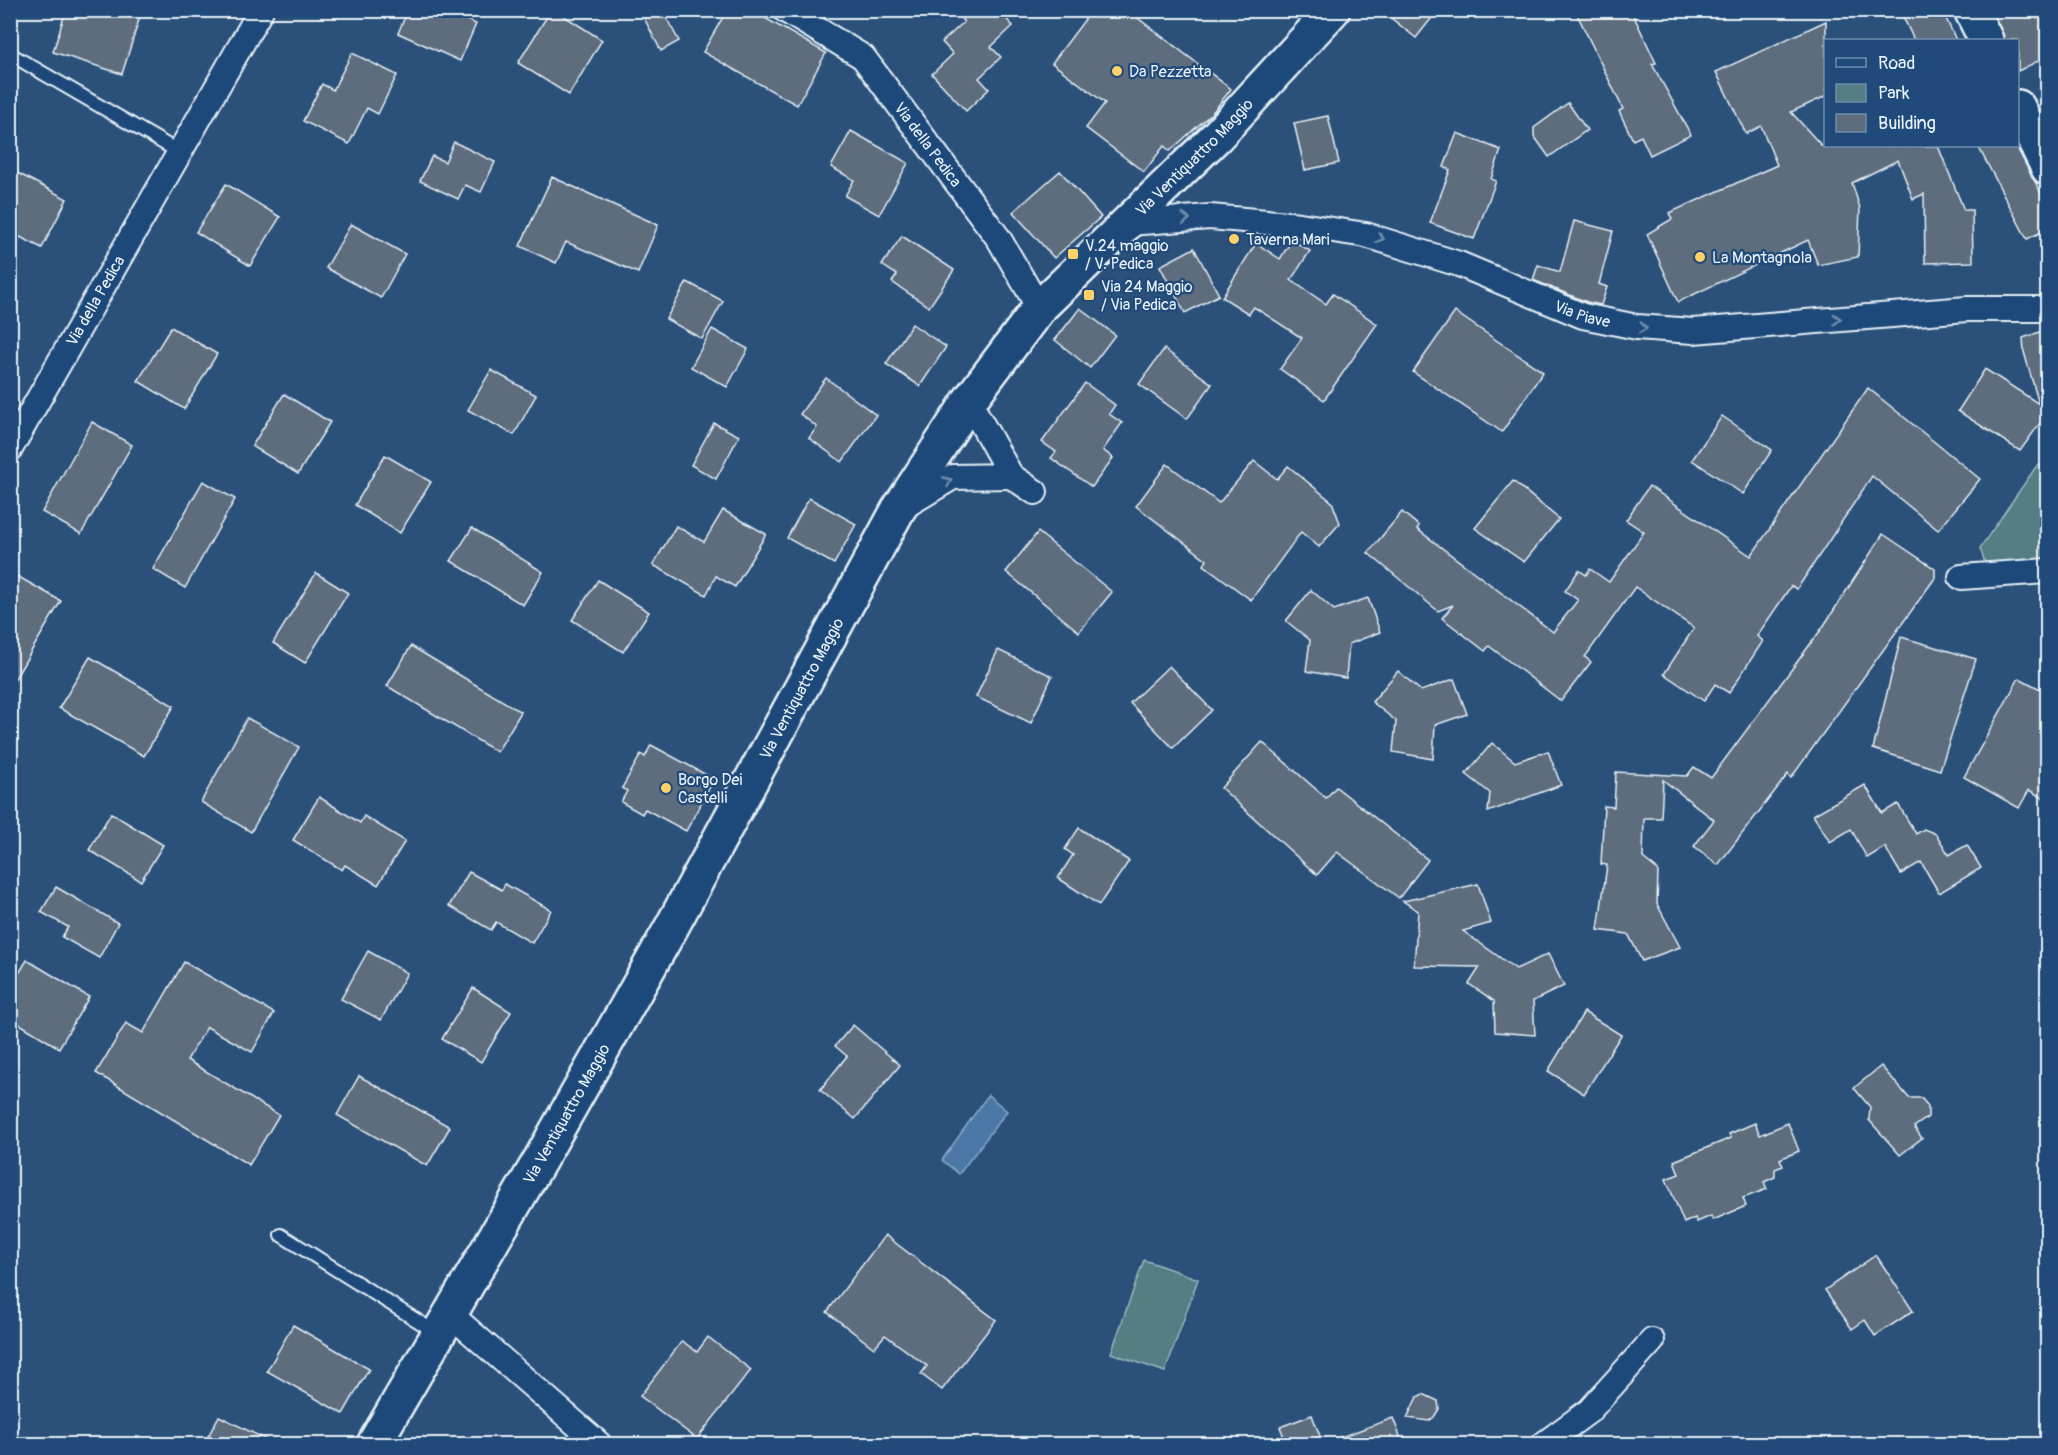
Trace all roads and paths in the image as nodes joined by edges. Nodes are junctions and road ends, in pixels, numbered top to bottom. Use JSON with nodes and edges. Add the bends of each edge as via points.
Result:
{"nodes":[{"id":1,"x":261,"y":10,"type":"edge"},
{"id":2,"x":785,"y":10,"type":"edge"},
{"id":3,"x":1333,"y":10,"type":"edge"},
{"id":4,"x":1971,"y":10,"type":"edge"},
{"id":5,"x":1986,"y":39,"type":"edge"},
{"id":6,"x":10,"y":54,"type":"edge"},
{"id":7,"x":2019,"y":109,"type":"edge"},
{"id":8,"x":179,"y":152,"type":"junction"},
{"id":9,"x":2047,"y":167,"type":"edge"},
{"id":10,"x":1128,"y":223,"type":"junction"},
{"id":11,"x":1039,"y":308,"type":"junction"},
{"id":12,"x":2048,"y":309,"type":"edge"},
{"id":13,"x":969,"y":401,"type":"junction"},
{"id":14,"x":10,"y":449,"type":"edge"},
{"id":15,"x":1011,"y":476,"type":"junction"},
{"id":16,"x":1035,"y":492,"type":"dead end"},
{"id":17,"x":898,"y":510,"type":"junction"},
{"id":18,"x":2048,"y":572,"type":"edge"},
{"id":19,"x":1961,"y":577,"type":"dead end"},
{"id":20,"x":281,"y":1235,"type":"dead end"},
{"id":21,"x":444,"y":1324,"type":"junction"},
{"id":22,"x":1652,"y":1341,"type":"dead end"},
{"id":23,"x":374,"y":1444,"type":"edge"},
{"id":24,"x":599,"y":1444,"type":"edge"},
{"id":25,"x":1544,"y":1444,"type":"edge"}],
"edges":[{"from":1,"to":8,"type":"street","name":"Via della Pedica"},
{"from":2,"to":11,"type":"street","name":"Via della Pedica","via":[[862,57],[999,239]]},
{"from":3,"to":10,"type":"main road","name":"Via Ventiquattro Maggio","via":[[1217,136]]},
{"from":4,"to":5,"type":"main road"},
{"from":6,"to":8,"type":"lane"},
{"from":7,"to":9,"type":"main road"},
{"from":8,"to":14,"type":"street","name":"Via della Pedica"},
{"from":10,"to":11,"type":"main road","name":"Via Ventiquattro Maggio"},
{"from":10,"to":12,"type":"street","name":"Via Piave","one_way":true,"via":[[1210,217],[1366,235],[1459,264],[1583,316],[1657,330],[1693,331],[1967,309]]},
{"from":11,"to":13,"type":"main road","name":"Via Ventiquattro Maggio"},
{"from":13,"to":15,"type":"street"},
{"from":13,"to":17,"type":"main road","name":"Via Ventiquattro Maggio"},
{"from":15,"to":16,"type":"street"},
{"from":17,"to":15,"type":"street","one_way":true,"via":[[953,477]]},
{"from":17,"to":21,"type":"main road","name":"Via Ventiquattro Maggio","via":[[670,930]]},
{"from":18,"to":19,"type":"street"},
{"from":20,"to":21,"type":"lane"},
{"from":21,"to":23,"type":"main road","name":"Via Ventiquattro Maggio"},
{"from":21,"to":24,"type":"street"},
{"from":22,"to":25,"type":"street","via":[[1589,1411]]}]}
